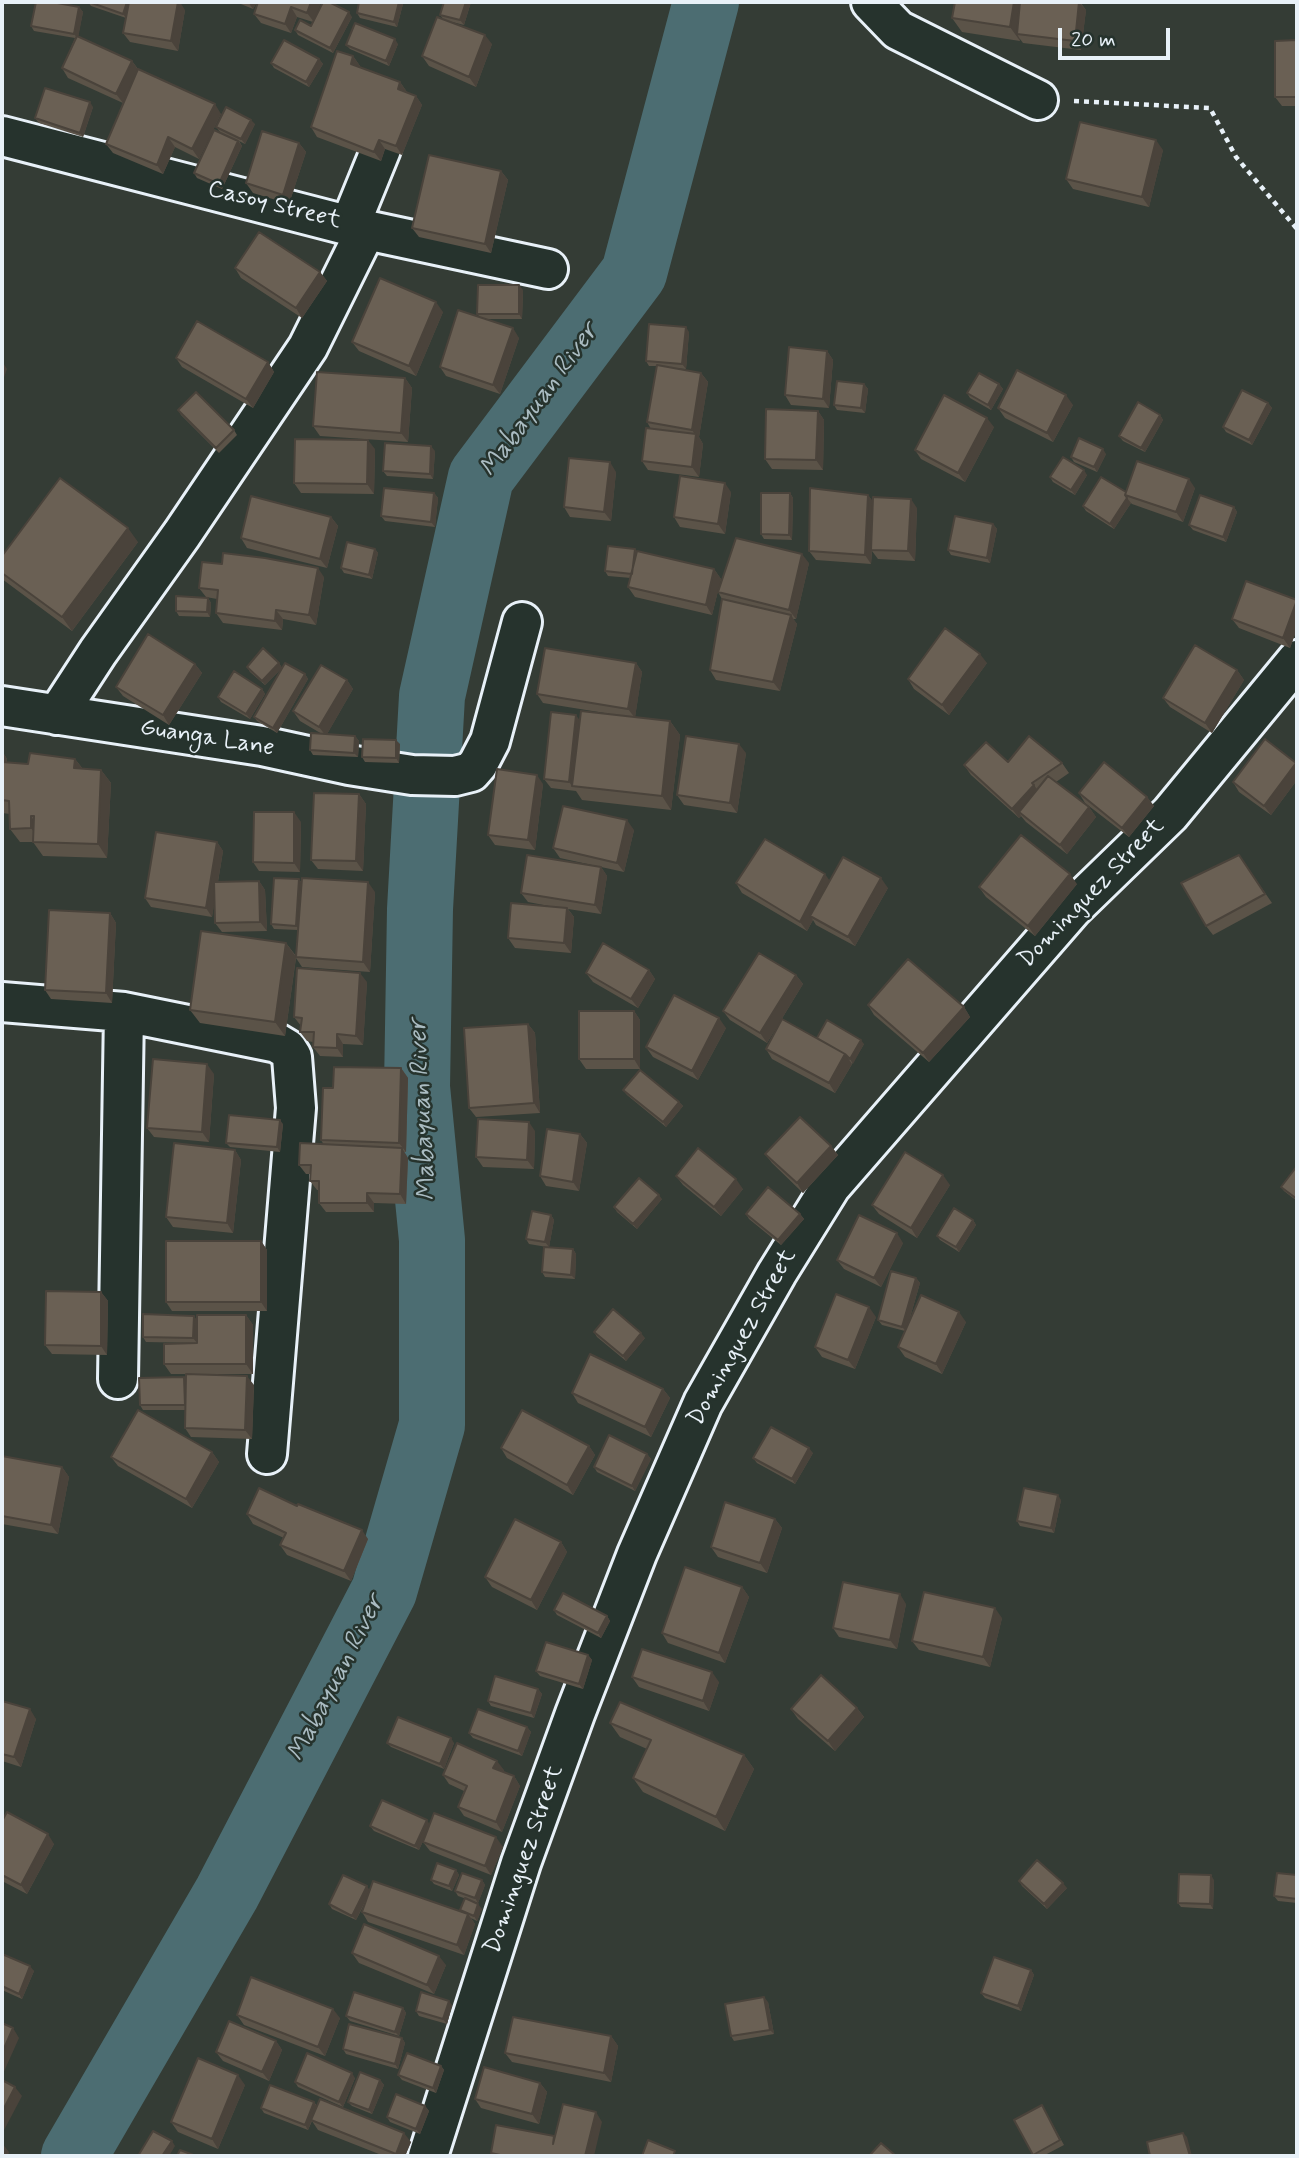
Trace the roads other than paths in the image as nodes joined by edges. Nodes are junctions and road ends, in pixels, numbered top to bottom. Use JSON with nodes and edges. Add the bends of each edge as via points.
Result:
{"nodes":[{"id":1,"x":871,"y":2,"type":"edge"},
{"id":2,"x":1038,"y":100,"type":"road end"},
{"id":3,"x":2,"y":136,"type":"edge"},
{"id":4,"x":380,"y":149,"type":"edge"},
{"id":5,"x":358,"y":228,"type":"junction"},
{"id":6,"x":548,"y":269,"type":"dead end"},
{"id":7,"x":522,"y":622,"type":"dead end"},
{"id":8,"x":1297,"y":660,"type":"edge"},
{"id":9,"x":2,"y":706,"type":"edge"},
{"id":10,"x":57,"y":715,"type":"junction"},
{"id":11,"x":2,"y":1002,"type":"edge"},
{"id":12,"x":124,"y":1012,"type":"junction"},
{"id":13,"x":118,"y":1379,"type":"dead end"},
{"id":14,"x":267,"y":1454,"type":"dead end"},
{"id":15,"x":428,"y":2156,"type":"edge"}],
"edges":[{"from":1,"to":2,"type":"street","via":[[898,30]]},
{"from":3,"to":5,"type":"street","name":"Casoy Street"},
{"from":4,"to":5,"type":"street"},
{"from":5,"to":6,"type":"street","name":"Casoy Street"},
{"from":5,"to":10,"type":"street","via":[[308,347]]},
{"from":7,"to":10,"type":"street","name":"Guanga Lane","via":[[490,741],[471,772],[455,776],[412,775],[262,746]]},
{"from":8,"to":15,"type":"street","name":"Dominguez Street","via":[[1170,814],[1072,909],[831,1186],[771,1283],[703,1403],[637,1554],[521,1863]]},
{"from":9,"to":10,"type":"street","name":"Guanga Lane"},
{"from":11,"to":12,"type":"street"},
{"from":12,"to":13,"type":"street"},
{"from":12,"to":14,"type":"street","via":[[277,1043],[292,1058],[296,1108]]}]}
